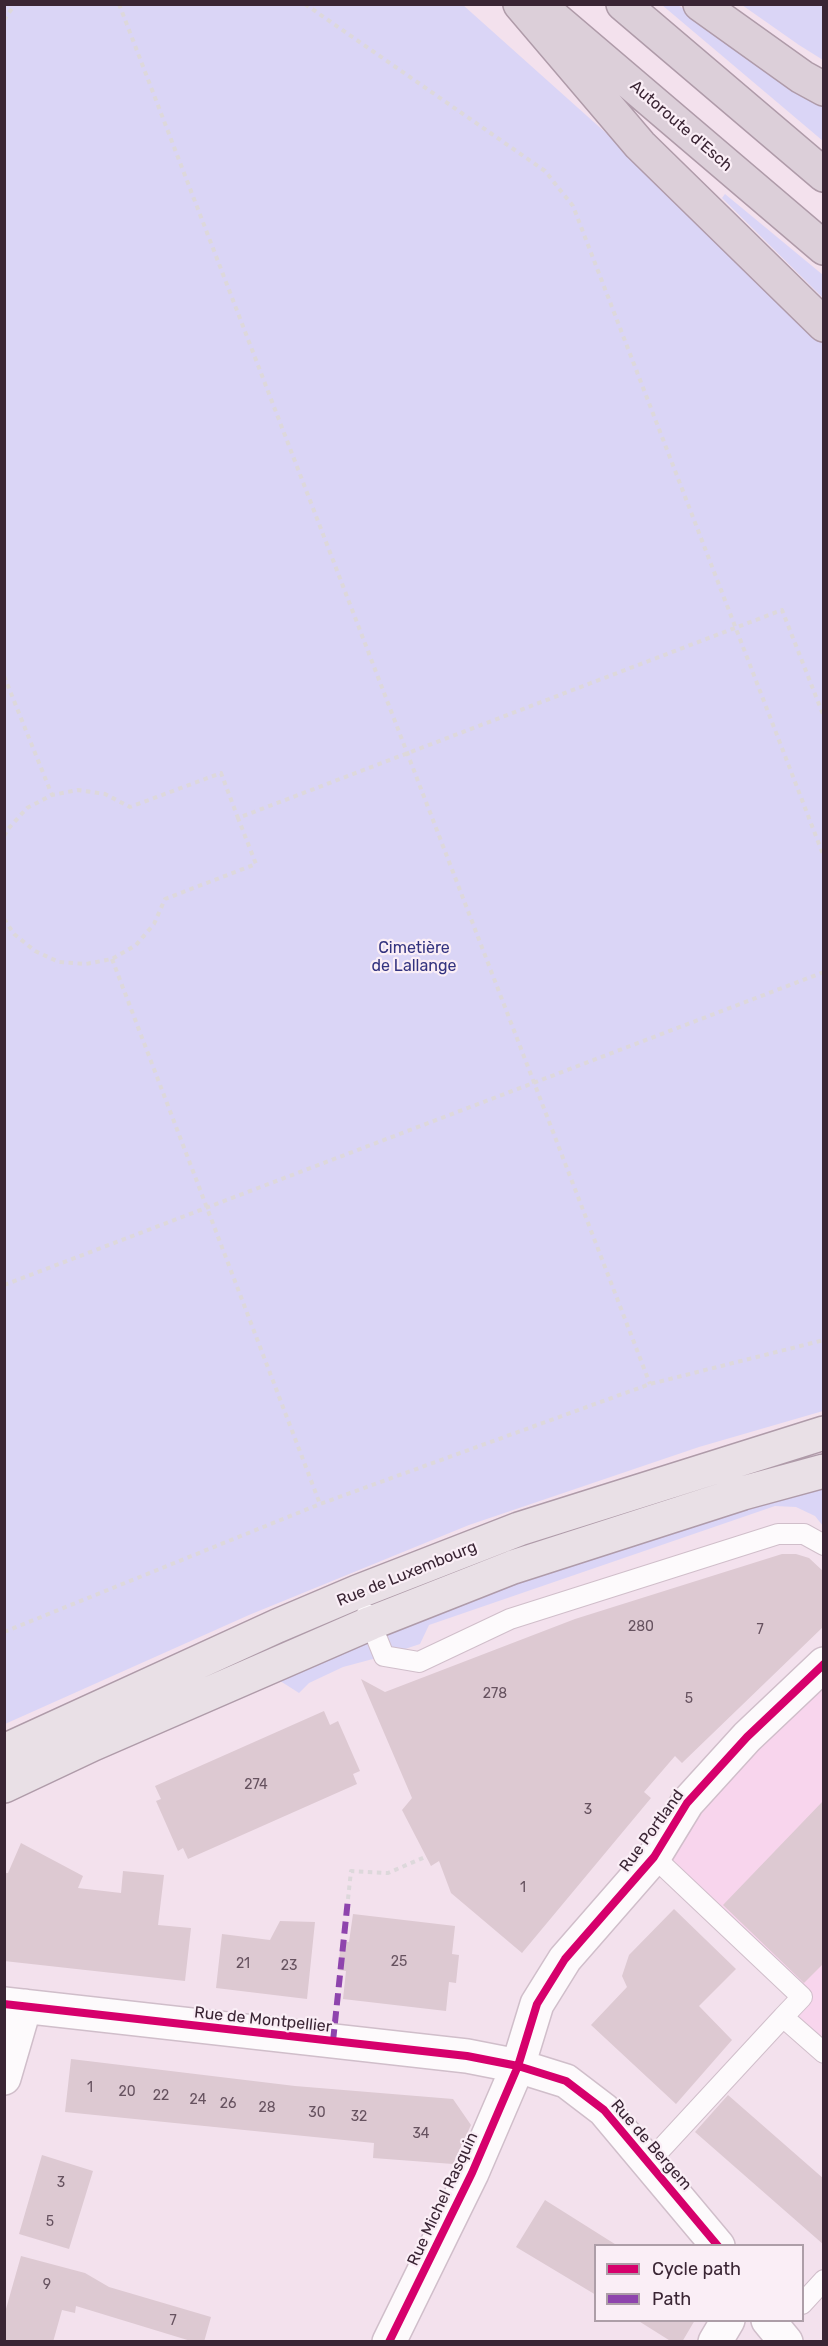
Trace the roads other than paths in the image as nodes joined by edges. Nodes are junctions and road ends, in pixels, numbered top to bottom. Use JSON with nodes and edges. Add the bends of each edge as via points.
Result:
{"nodes":[{"id":1,"x":520,"y":4,"type":"edge"},
{"id":2,"x":539,"y":4,"type":"edge"},
{"id":3,"x":623,"y":4,"type":"edge"},
{"id":4,"x":700,"y":4,"type":"edge"},
{"id":5,"x":824,"y":89,"type":"edge"},
{"id":6,"x":824,"y":175,"type":"edge"},
{"id":7,"x":824,"y":248,"type":"edge"},
{"id":8,"x":824,"y":326,"type":"edge"},
{"id":9,"x":824,"y":1433,"type":"edge"},
{"id":10,"x":824,"y":1454,"type":"edge"},
{"id":11,"x":824,"y":1471,"type":"edge"},
{"id":12,"x":743,"y":1493,"type":"junction"},
{"id":13,"x":824,"y":1545,"type":"edge"},
{"id":14,"x":357,"y":1592,"type":"junction"},
{"id":15,"x":371,"y":1623,"type":"junction"},
{"id":16,"x":824,"y":1664,"type":"edge"},
{"id":17,"x":4,"y":1751,"type":"edge"},
{"id":18,"x":4,"y":1786,"type":"edge"},
{"id":19,"x":654,"y":1857,"type":"junction"},
{"id":20,"x":15,"y":2005,"type":"edge"},
{"id":21,"x":783,"y":2017,"type":"junction"},
{"id":22,"x":824,"y":2053,"type":"edge"},
{"id":23,"x":518,"y":2066,"type":"junction"},
{"id":24,"x":4,"y":2078,"type":"edge"},
{"id":25,"x":649,"y":2162,"type":"junction"},
{"id":26,"x":716,"y":2244,"type":"edge"},
{"id":27,"x":824,"y":2280,"type":"edge"},
{"id":28,"x":804,"y":2302,"type":"edge"},
{"id":29,"x":727,"y":2322,"type":"edge"},
{"id":30,"x":389,"y":2342,"type":"edge"},
{"id":31,"x":715,"y":2342,"type":"edge"}],
"edges":[{"from":1,"to":8,"type":"highway","via":[[640,145]]},
{"from":2,"to":7,"type":"highway","name":"Autoroute d'Esch"},
{"from":3,"to":6,"type":"highway"},
{"from":4,"to":5,"type":"highway"},
{"from":9,"to":14,"type":"main road","name":"Rue de Luxembourg","via":[[519,1529]]},
{"from":10,"to":12,"type":"main road"},
{"from":11,"to":12,"type":"main road","name":"Rue de Luxembourg"},
{"from":12,"to":15,"type":"main road","name":"Rue de Luxembourg","via":[[513,1567]]},
{"from":13,"to":15,"type":"lane","via":[[804,1534],[777,1534],[510,1619],[419,1662],[384,1656]]},
{"from":14,"to":15,"type":"lane"},
{"from":14,"to":17,"type":"main road","name":"Rue de Luxembourg"},
{"from":15,"to":18,"type":"main road","name":"Rue de Luxembourg"},
{"from":16,"to":19,"type":"street","name":"Rue Portland","via":[[747,1737],[687,1803]]},
{"from":19,"to":21,"type":"lane","via":[[802,1997]]},
{"from":19,"to":23,"type":"street","name":"Rue Portland","via":[[565,1959],[537,2004]]},
{"from":20,"to":23,"type":"street","name":"Rue de Montpellier","via":[[467,2056]]},
{"from":20,"to":24,"type":"street"},
{"from":21,"to":22,"type":"lane"},
{"from":21,"to":25,"type":"lane"},
{"from":23,"to":25,"type":"street","name":"Rue de Bergem","via":[[566,2081],[604,2110]]},
{"from":23,"to":30,"type":"street","name":"Rue Michel Rasquin","via":[[472,2173]]},
{"from":25,"to":26,"type":"street","name":"Rue de Bergem"},
{"from":27,"to":28,"type":"lane"},
{"from":29,"to":31,"type":"street"}]}
